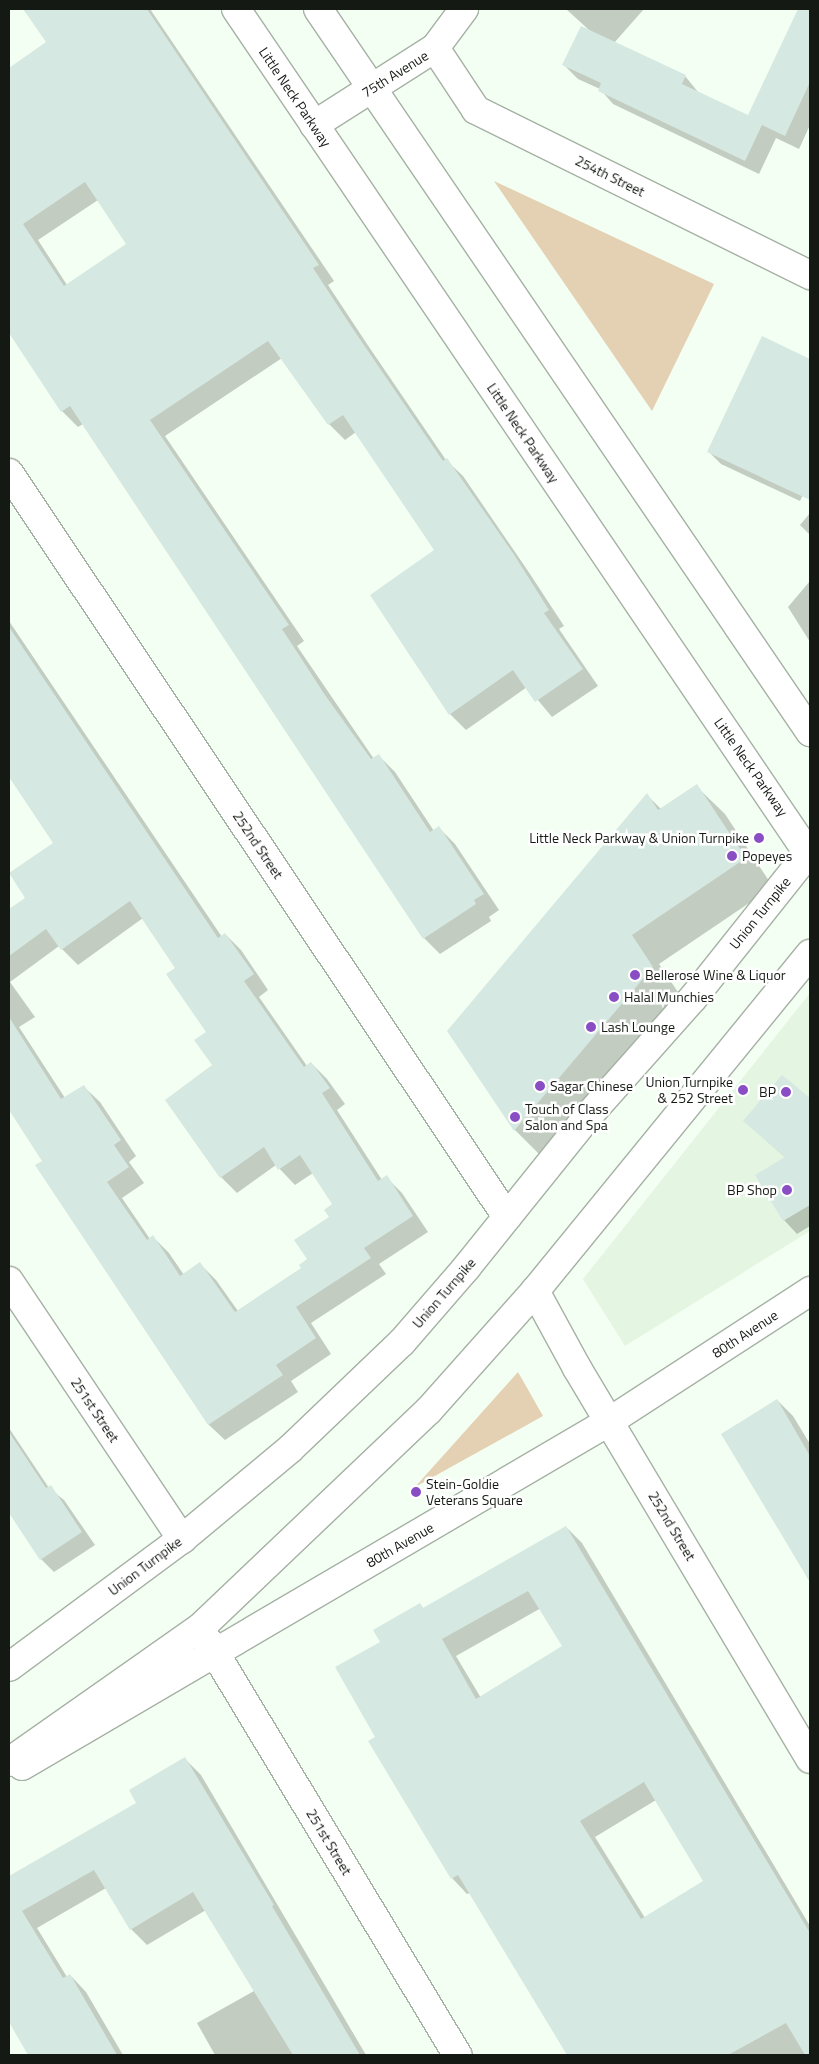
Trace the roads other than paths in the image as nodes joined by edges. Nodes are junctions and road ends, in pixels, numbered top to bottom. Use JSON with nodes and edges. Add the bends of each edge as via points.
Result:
{"nodes":[{"id":1,"x":236,"y":9,"type":"edge"},
{"id":2,"x":318,"y":9,"type":"edge"},
{"id":3,"x":464,"y":9,"type":"edge"},
{"id":4,"x":435,"y":48,"type":"junction"},
{"id":5,"x":371,"y":89,"type":"junction"},
{"id":6,"x":314,"y":126,"type":"junction"},
{"id":7,"x":810,"y":275,"type":"edge"},
{"id":8,"x":9,"y":473,"type":"edge"},
{"id":9,"x":810,"y":732,"type":"edge"},
{"id":10,"x":810,"y":853,"type":"edge"},
{"id":11,"x":810,"y":954,"type":"edge"},
{"id":12,"x":507,"y":1217,"type":"junction"},
{"id":13,"x":9,"y":1281,"type":"edge"},
{"id":14,"x":535,"y":1291,"type":"junction"},
{"id":15,"x":810,"y":1291,"type":"edge"},
{"id":16,"x":610,"y":1422,"type":"junction"},
{"id":17,"x":182,"y":1539,"type":"junction"},
{"id":18,"x":200,"y":1628,"type":"junction"},
{"id":19,"x":215,"y":1653,"type":"junction"},
{"id":20,"x":9,"y":1667,"type":"edge"},
{"id":21,"x":810,"y":1759,"type":"edge"},
{"id":22,"x":9,"y":1762,"type":"edge"},
{"id":23,"x":9,"y":1774,"type":"edge"},
{"id":24,"x":458,"y":2055,"type":"edge"}],
"edges":[{"from":1,"to":6,"type":"main road","name":"Little Neck Parkway"},
{"from":2,"to":5,"type":"main road"},
{"from":3,"to":4,"type":"main road","name":"75th Avenue"},
{"from":4,"to":5,"type":"main road","name":"75th Avenue"},
{"from":4,"to":7,"type":"main road","name":"254th Street","via":[[476,110]]},
{"from":5,"to":6,"type":"main road","name":"75th Avenue"},
{"from":5,"to":9,"type":"main road"},
{"from":6,"to":10,"type":"main road","name":"Little Neck Parkway"},
{"from":8,"to":12,"type":"main road","name":"252nd Street"},
{"from":10,"to":12,"type":"main road","name":"Union Turnpike","via":[[693,998],[590,1114]]},
{"from":11,"to":14,"type":"main road"},
{"from":12,"to":17,"type":"main road","name":"Union Turnpike","via":[[402,1342],[335,1409]]},
{"from":13,"to":17,"type":"main road","name":"251st Street"},
{"from":14,"to":16,"type":"main road","name":"252nd Street"},
{"from":14,"to":18,"type":"main road","via":[[429,1410]]},
{"from":15,"to":16,"type":"main road","name":"80th Avenue"},
{"from":16,"to":19,"type":"main road","name":"80th Avenue"},
{"from":16,"to":21,"type":"main road","name":"252nd Street"},
{"from":17,"to":20,"type":"main road","name":"Union Turnpike"},
{"from":18,"to":19,"type":"main road","name":"251st Street"},
{"from":18,"to":22,"type":"main road"},
{"from":19,"to":23,"type":"main road","name":"80th Avenue"},
{"from":19,"to":24,"type":"main road","name":"251st Street"}]}
